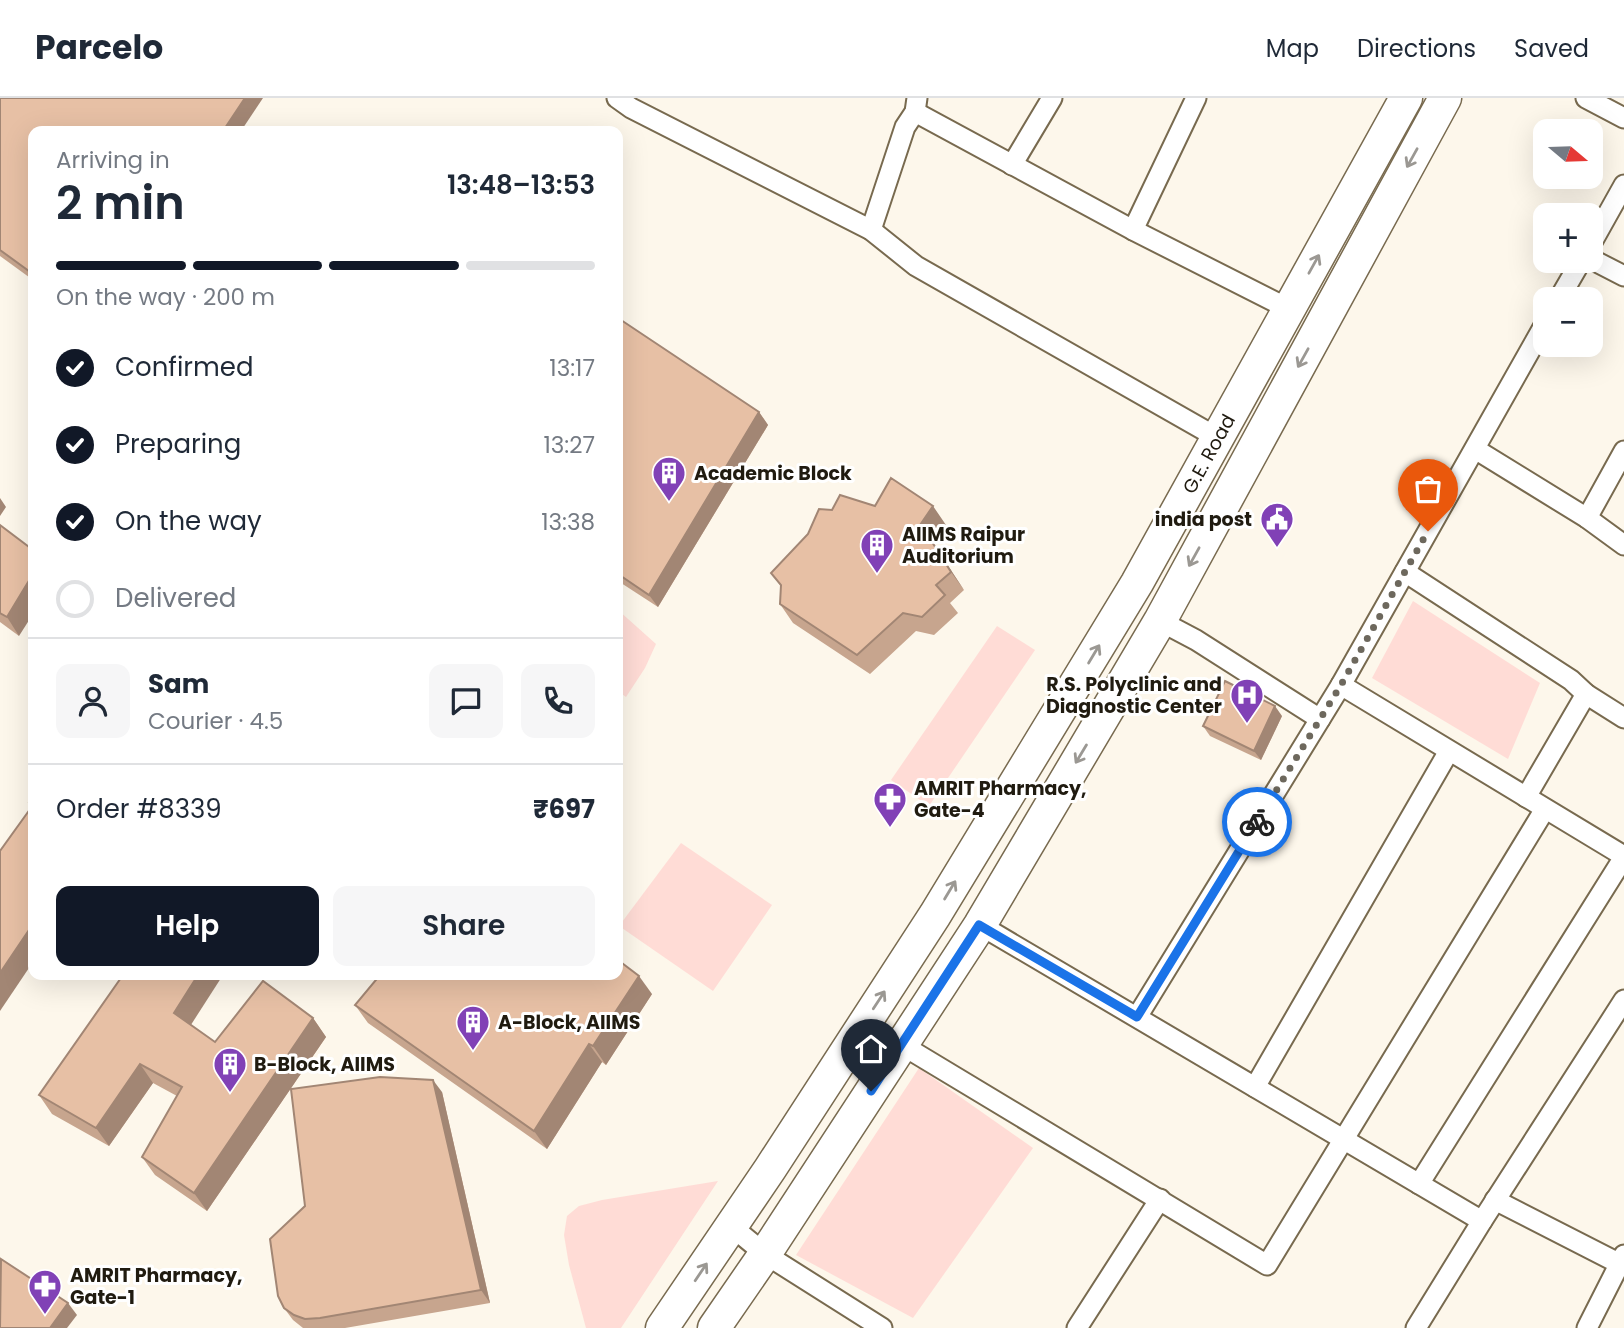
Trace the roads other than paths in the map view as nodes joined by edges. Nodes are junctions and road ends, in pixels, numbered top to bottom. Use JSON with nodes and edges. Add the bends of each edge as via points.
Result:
{"nodes":[{"id":1,"x":617,"y":98,"type":"edge"},
{"id":2,"x":1052,"y":98,"type":"edge"},
{"id":3,"x":1196,"y":98,"type":"edge"},
{"id":4,"x":1406,"y":98,"type":"edge"},
{"id":5,"x":1445,"y":98,"type":"edge"},
{"id":6,"x":1586,"y":98,"type":"edge"},
{"id":7,"x":916,"y":105,"type":"edge"},
{"id":8,"x":1624,"y":118,"type":"edge"},
{"id":9,"x":1012,"y":165,"type":"junction"},
{"id":10,"x":1624,"y":184,"type":"edge"},
{"id":11,"x":1603,"y":222,"type":"edge"},
{"id":12,"x":871,"y":230,"type":"junction"},
{"id":13,"x":1133,"y":230,"type":"junction"},
{"id":14,"x":1603,"y":265,"type":"edge"},
{"id":15,"x":1624,"y":276,"type":"edge"},
{"id":16,"x":1289,"y":309,"type":"junction"},
{"id":17,"x":1533,"y":345,"type":"edge"},
{"id":18,"x":1218,"y":438,"type":"junction"},
{"id":19,"x":1475,"y":449,"type":"junction"},
{"id":20,"x":1624,"y":451,"type":"edge"},
{"id":21,"x":1587,"y":519,"type":"junction"},
{"id":22,"x":1624,"y":545,"type":"edge"},
{"id":23,"x":1405,"y":572,"type":"junction"},
{"id":24,"x":1160,"y":621,"type":"junction"},
{"id":25,"x":1341,"y":685,"type":"junction"},
{"id":26,"x":1586,"y":694,"type":"junction"},
{"id":27,"x":1624,"y":718,"type":"edge"},
{"id":28,"x":1320,"y":719,"type":"junction"},
{"id":29,"x":1449,"y":751,"type":"junction"},
{"id":30,"x":1526,"y":797,"type":"junction"},
{"id":31,"x":1545,"y":809,"type":"junction"},
{"id":32,"x":1624,"y":857,"type":"edge"},
{"id":33,"x":979,"y":925,"type":"junction"},
{"id":34,"x":1624,"y":1000,"type":"edge"},
{"id":35,"x":1137,"y":1017,"type":"junction"},
{"id":36,"x":902,"y":1045,"type":"junction"},
{"id":37,"x":1255,"y":1087,"type":"junction"},
{"id":38,"x":1343,"y":1139,"type":"junction"},
{"id":39,"x":1419,"y":1184,"type":"junction"},
{"id":40,"x":1160,"y":1199,"type":"junction"},
{"id":41,"x":1495,"y":1200,"type":"junction"},
{"id":42,"x":1482,"y":1221,"type":"junction"},
{"id":43,"x":731,"y":1226,"type":"junction"},
{"id":44,"x":765,"y":1254,"type":"junction"},
{"id":45,"x":1622,"y":1262,"type":"edge"},
{"id":46,"x":662,"y":1328,"type":"edge"},
{"id":47,"x":714,"y":1328,"type":"edge"},
{"id":48,"x":882,"y":1328,"type":"edge"},
{"id":49,"x":1077,"y":1328,"type":"edge"},
{"id":50,"x":1416,"y":1328,"type":"edge"},
{"id":51,"x":1587,"y":1328,"type":"edge"}],
"edges":[{"from":1,"to":12,"type":"street"},
{"from":2,"to":9,"type":"street"},
{"from":3,"to":13,"type":"street"},
{"from":16,"to":4,"type":"main road","name":"G.E. Road","one_way":true},
{"from":5,"to":24,"type":"main road","one_way":true},
{"from":6,"to":8,"type":"street"},
{"from":7,"to":9,"type":"street"},
{"from":7,"to":12,"type":"street"},
{"from":9,"to":13,"type":"street"},
{"from":10,"to":11,"type":"street"},
{"from":12,"to":18,"type":"street","via":[[916,266]]},
{"from":13,"to":16,"type":"street"},
{"from":14,"to":15,"type":"street"},
{"from":16,"to":18,"type":"main road","name":"G.E. Road"},
{"from":17,"to":19,"type":"street"},
{"from":43,"to":18,"type":"main road","name":"G.E. Road","one_way":true,"via":[[935,915],[1138,583]]},
{"from":19,"to":21,"type":"street"},
{"from":19,"to":23,"type":"street"},
{"from":20,"to":21,"type":"street"},
{"from":21,"to":22,"type":"street"},
{"from":23,"to":25,"type":"street"},
{"from":23,"to":26,"type":"street","via":[[1572,680]]},
{"from":24,"to":28,"type":"street"},
{"from":24,"to":33,"type":"main road","one_way":true},
{"from":25,"to":28,"type":"street"},
{"from":25,"to":29,"type":"street"},
{"from":26,"to":27,"type":"street"},
{"from":26,"to":30,"type":"street"},
{"from":28,"to":35,"type":"street"},
{"from":29,"to":30,"type":"street"},
{"from":29,"to":37,"type":"street"},
{"from":30,"to":31,"type":"street"},
{"from":31,"to":32,"type":"street"},
{"from":31,"to":38,"type":"street"},
{"from":32,"to":39,"type":"street"},
{"from":33,"to":35,"type":"street"},
{"from":33,"to":36,"type":"main road"},
{"from":34,"to":41,"type":"street"},
{"from":35,"to":37,"type":"street"},
{"from":36,"to":40,"type":"street"},
{"from":36,"to":44,"type":"main road"},
{"from":37,"to":38,"type":"street"},
{"from":38,"to":39,"type":"street"},
{"from":38,"to":40,"type":"street","via":[[1267,1265]]},
{"from":39,"to":42,"type":"street"},
{"from":40,"to":49,"type":"street"},
{"from":41,"to":42,"type":"street"},
{"from":41,"to":45,"type":"street"},
{"from":42,"to":50,"type":"street"},
{"from":43,"to":44,"type":"street"},
{"from":46,"to":43,"type":"main road","name":"G.E. Road","one_way":true},
{"from":44,"to":47,"type":"main road"},
{"from":44,"to":48,"type":"street"},
{"from":45,"to":51,"type":"street"}]}
